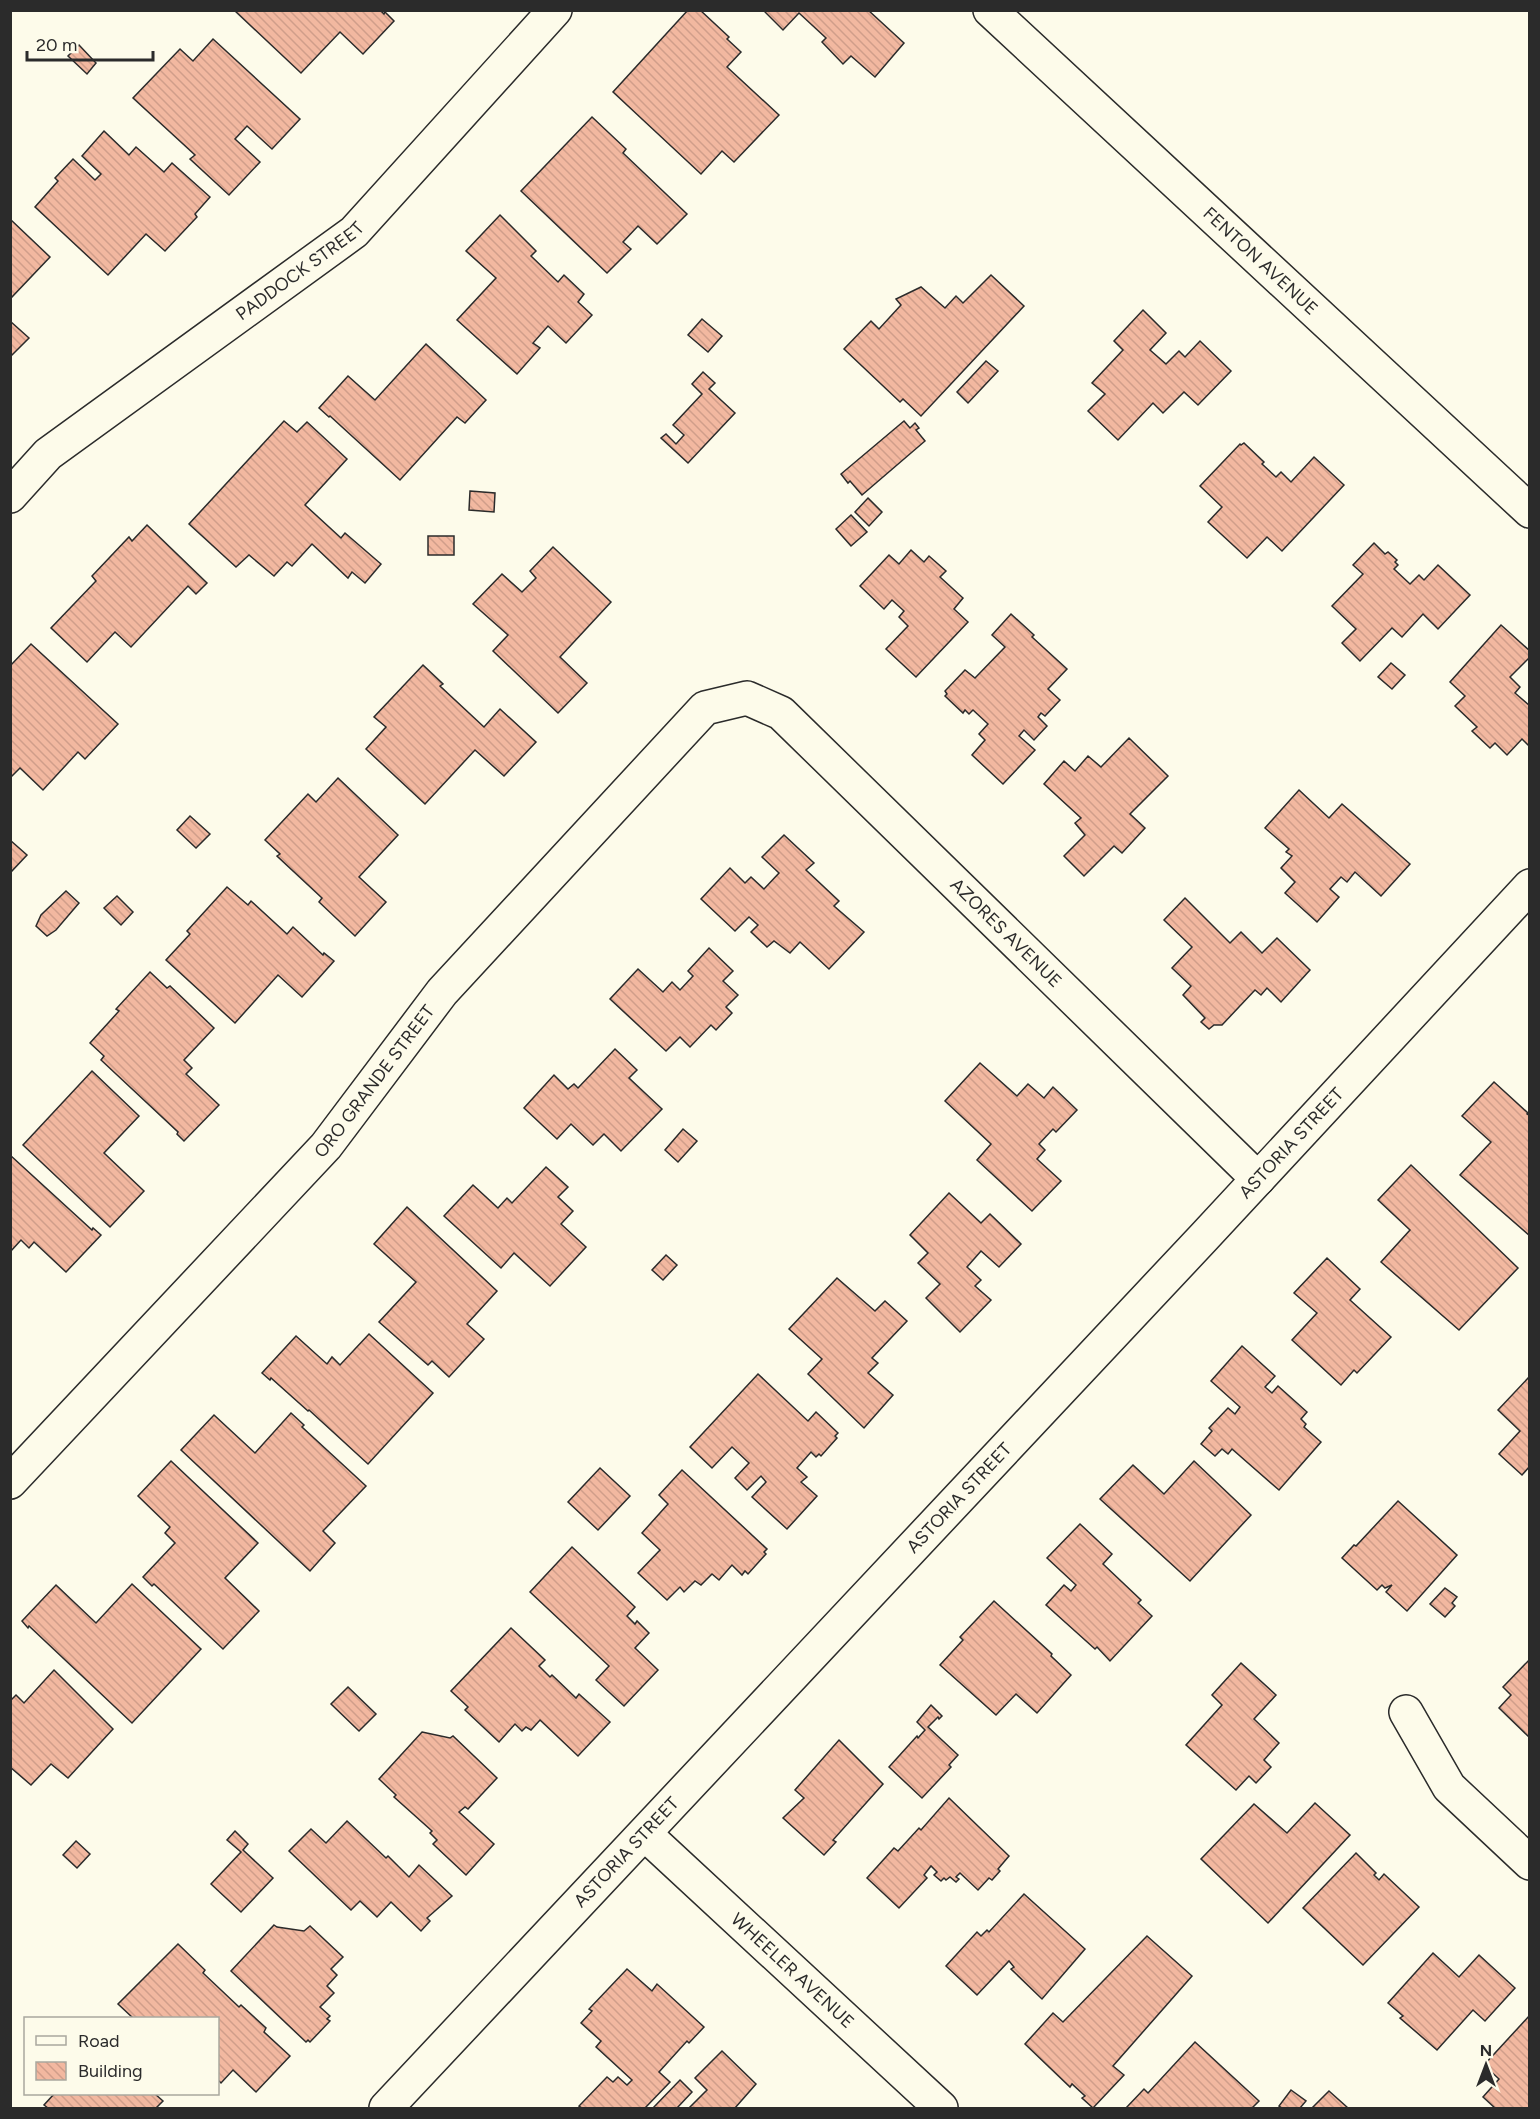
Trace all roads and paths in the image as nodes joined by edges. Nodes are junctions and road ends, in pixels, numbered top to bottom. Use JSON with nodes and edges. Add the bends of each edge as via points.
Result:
{"nodes":[{"id":1,"x":555,"y":10,"type":"edge"},
{"id":2,"x":990,"y":10,"type":"edge"},
{"id":3,"x":10,"y":496,"type":"edge"},
{"id":4,"x":1530,"y":512,"type":"edge"},
{"id":5,"x":747,"y":698,"type":"joint"},
{"id":6,"x":1530,"y":886,"type":"edge"},
{"id":7,"x":1258,"y":1179,"type":"junction"},
{"id":8,"x":10,"y":1482,"type":"edge"},
{"id":9,"x":1406,"y":1712,"type":"dead end"},
{"id":10,"x":645,"y":1834,"type":"junction"},
{"id":11,"x":1530,"y":1863,"type":"edge"},
{"id":12,"x":386,"y":2109,"type":"edge"},
{"id":13,"x":940,"y":2109,"type":"edge"}],
"edges":[{"from":1,"to":3,"type":"street","name":"PADDOCK STREET","via":[[354,232],[48,454]]},
{"from":2,"to":4,"type":"street","name":"FENTON AVENUE"},
{"from":5,"to":7,"type":"street","name":"AZORES AVENUE","via":[[781,713]]},
{"from":5,"to":8,"type":"street","name":"ORO GRANDE STREET","via":[[705,708],[442,993],[326,1146]]},
{"from":6,"to":7,"type":"street","name":"ASTORIA STREET"},
{"from":7,"to":10,"type":"street","name":"ASTORIA STREET"},
{"from":9,"to":11,"type":"street","via":[[1449,1787]]},
{"from":10,"to":12,"type":"street","name":"ASTORIA STREET"},
{"from":10,"to":13,"type":"street","name":"WHEELER AVENUE"}]}
